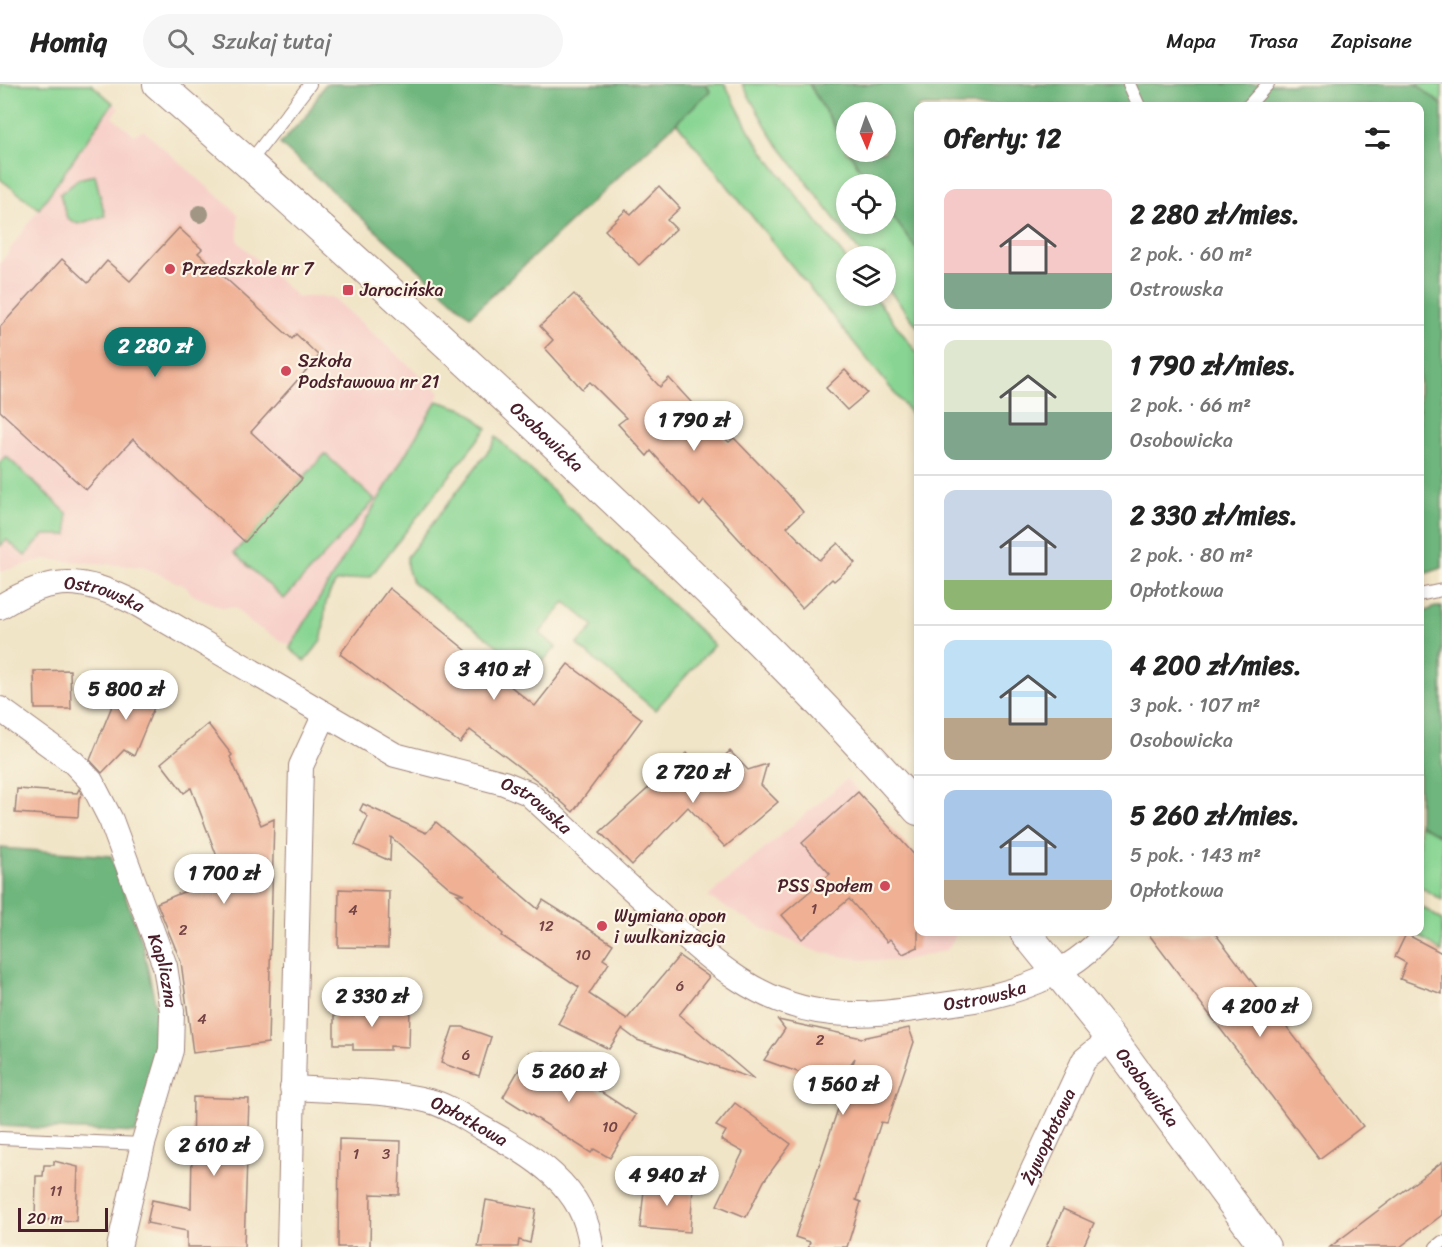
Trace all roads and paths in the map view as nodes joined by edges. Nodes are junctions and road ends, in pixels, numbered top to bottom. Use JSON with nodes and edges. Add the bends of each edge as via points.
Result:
{"nodes":[{"id":1,"x":158,"y":84,"type":"edge"},
{"id":2,"x":310,"y":84,"type":"edge"},
{"id":3,"x":1129,"y":84,"type":"edge"},
{"id":4,"x":1268,"y":84,"type":"edge"},
{"id":5,"x":1136,"y":102,"type":"edge"},
{"id":6,"x":1252,"y":102,"type":"edge"},
{"id":7,"x":249,"y":163,"type":"junction"},
{"id":8,"x":1442,"y":590,"type":"edge"},
{"id":9,"x":1424,"y":594,"type":"edge"},
{"id":10,"x":0,"y":607,"type":"edge"},
{"id":11,"x":0,"y":709,"type":"edge"},
{"id":12,"x":325,"y":714,"type":"junction"},
{"id":13,"x":914,"y":806,"type":"edge"},
{"id":14,"x":1028,"y":936,"type":"edge"},
{"id":15,"x":1103,"y":936,"type":"edge"},
{"id":16,"x":1056,"y":972,"type":"junction"},
{"id":17,"x":1111,"y":1038,"type":"junction"},
{"id":18,"x":292,"y":1088,"type":"junction"},
{"id":19,"x":0,"y":1138,"type":"edge"},
{"id":20,"x":143,"y":1144,"type":"junction"},
{"id":21,"x":1442,"y":1242,"type":"edge"},
{"id":22,"x":119,"y":1247,"type":"edge"},
{"id":23,"x":289,"y":1247,"type":"edge"},
{"id":24,"x":591,"y":1247,"type":"edge"},
{"id":25,"x":997,"y":1247,"type":"edge"},
{"id":26,"x":1265,"y":1247,"type":"edge"},
{"id":27,"x":1436,"y":1247,"type":"edge"}],
"edges":[{"from":1,"to":7,"type":"street","name":"Osobowicka"},
{"from":2,"to":7,"type":"lane"},
{"from":3,"to":5,"type":"lane"},
{"from":4,"to":6,"type":"lane"},
{"from":7,"to":13,"type":"street","name":"Osobowicka","via":[[720,602]]},
{"from":8,"to":9,"type":"lane"},
{"from":10,"to":12,"type":"street","name":"Ostrowska","via":[[31,588],[53,584],[80,583],[105,588]]},
{"from":11,"to":20,"type":"street","name":"Kapliczna","via":[[73,762],[91,781],[111,820],[165,966],[173,1030]]},
{"from":12,"to":16,"type":"street","name":"Ostrowska","via":[[395,756],[504,783],[528,793],[704,956],[778,1000],[832,1013],[887,1012],[994,998]]},
{"from":12,"to":18,"type":"street","via":[[301,766]]},
{"from":14,"to":16,"type":"street","name":"Osobowicka"},
{"from":15,"to":16,"type":"street","name":"Ostrowska","via":[[1088,953]]},
{"from":16,"to":17,"type":"street","name":"Osobowicka"},
{"from":17,"to":25,"type":"street","name":"Żywopłotowa","via":[[1084,1059]]},
{"from":17,"to":26,"type":"street","name":"Osobowicka"},
{"from":18,"to":23,"type":"street"},
{"from":18,"to":24,"type":"street","name":"Opłotkowa","via":[[430,1101],[452,1111],[540,1164],[563,1183],[586,1217]]},
{"from":19,"to":20,"type":"lane"},
{"from":20,"to":22,"type":"street","name":"Kapliczna"},
{"from":21,"to":27,"type":"lane"}]}
